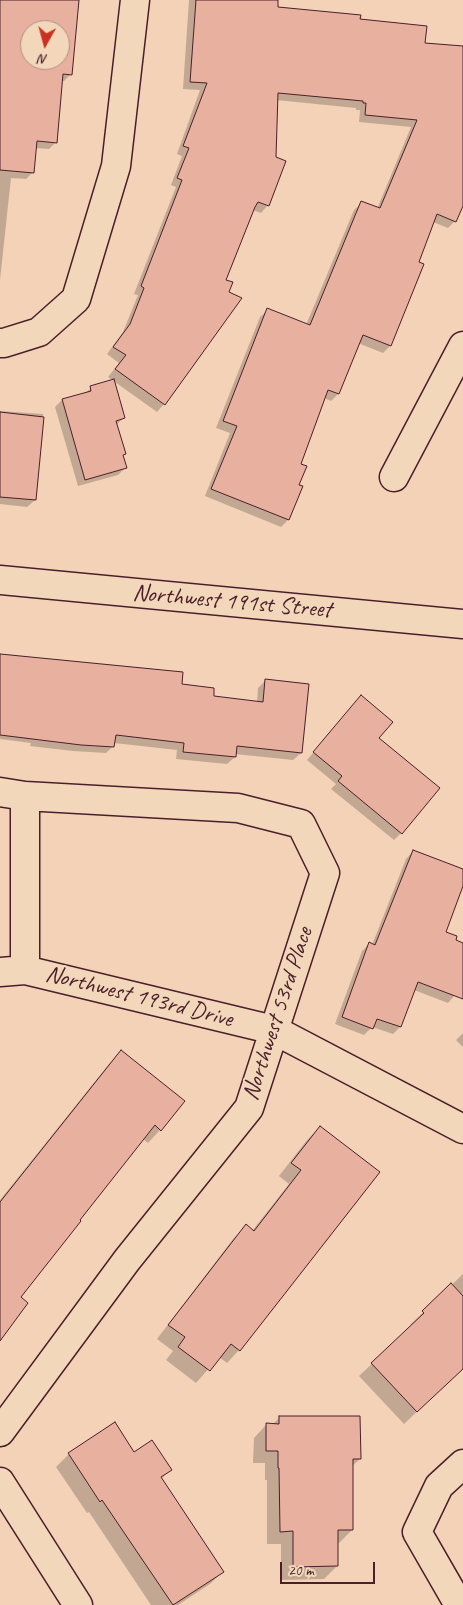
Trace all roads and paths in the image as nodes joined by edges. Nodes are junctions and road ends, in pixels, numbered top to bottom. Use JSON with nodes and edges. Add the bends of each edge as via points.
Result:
{"nodes":[{"id":1,"x":135,"y":0,"type":"edge"},
{"id":2,"x":0,"y":343,"type":"edge"},
{"id":3,"x":463,"y":346,"type":"edge"},
{"id":4,"x":394,"y":477,"type":"dead end"},
{"id":5,"x":0,"y":580,"type":"edge"},
{"id":6,"x":463,"y":624,"type":"edge"},
{"id":7,"x":13,"y":794,"type":"edge"},
{"id":8,"x":12,"y":971,"type":"edge"},
{"id":9,"x":274,"y":1030,"type":"junction"},
{"id":10,"x":463,"y":1129,"type":"edge"},
{"id":11,"x":0,"y":1432,"type":"edge"},
{"id":12,"x":463,"y":1464,"type":"edge"},
{"id":13,"x":0,"y":1482,"type":"edge"},
{"id":14,"x":78,"y":1605,"type":"edge"},
{"id":15,"x":459,"y":1605,"type":"edge"}],
"edges":[{"from":1,"to":2,"type":"street","via":[[116,166],[76,299],[39,332]]},
{"from":3,"to":4,"type":"street"},
{"from":5,"to":6,"type":"street","name":"Northwest 191st Street"},
{"from":7,"to":8,"type":"street"},
{"from":7,"to":9,"type":"street","name":"Northwest 53rd Place","via":[[238,808],[301,824],[325,873]]},
{"from":8,"to":9,"type":"street","name":"Northwest 193rd Drive"},
{"from":9,"to":10,"type":"street","name":"Northwest 193rd Drive"},
{"from":9,"to":11,"type":"street","name":"Northwest 53rd Place","via":[[249,1108],[127,1260]]},
{"from":12,"to":15,"type":"street","via":[[439,1486],[417,1532]]},
{"from":13,"to":14,"type":"street"}]}
